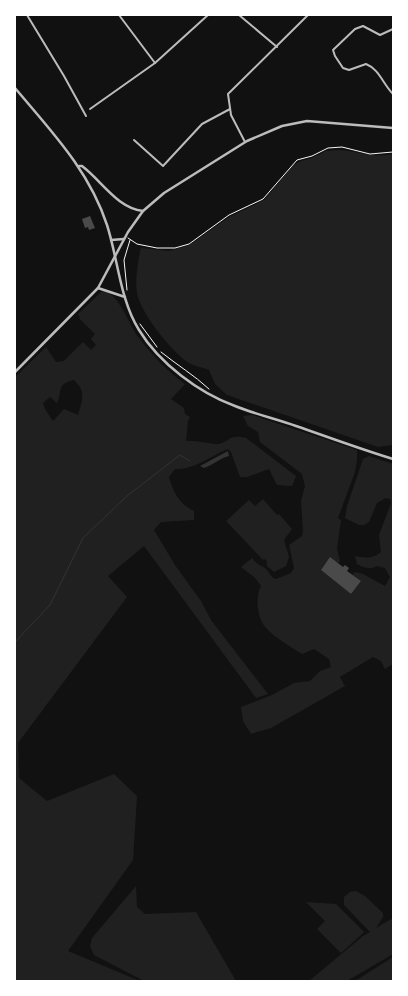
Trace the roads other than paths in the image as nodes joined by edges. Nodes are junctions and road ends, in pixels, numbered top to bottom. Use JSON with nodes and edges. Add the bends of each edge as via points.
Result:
{"nodes":[{"id":1,"x":27,"y":15,"type":"edge"},
{"id":2,"x":119,"y":15,"type":"edge"},
{"id":3,"x":208,"y":15,"type":"edge"},
{"id":4,"x":239,"y":15,"type":"edge"},
{"id":5,"x":308,"y":15,"type":"edge"},
{"id":6,"x":393,"y":30,"type":"edge"},
{"id":7,"x":278,"y":47,"type":"junction"},
{"id":8,"x":155,"y":64,"type":"junction"},
{"id":9,"x":15,"y":88,"type":"edge"},
{"id":10,"x":18,"y":92,"type":"junction"},
{"id":11,"x":393,"y":94,"type":"edge"},
{"id":12,"x":15,"y":95,"type":"edge"},
{"id":13,"x":90,"y":109,"type":"dead end"},
{"id":14,"x":230,"y":109,"type":"junction"},
{"id":15,"x":86,"y":116,"type":"dead end"},
{"id":16,"x":393,"y":128,"type":"edge"},
{"id":17,"x":134,"y":140,"type":"dead end"},
{"id":18,"x":245,"y":142,"type":"junction"},
{"id":19,"x":78,"y":166,"type":"junction"},
{"id":20,"x":144,"y":211,"type":"junction"},
{"id":21,"x":125,"y":237,"type":"junction"},
{"id":22,"x":111,"y":240,"type":"junction"},
{"id":23,"x":116,"y":256,"type":"junction"},
{"id":24,"x":98,"y":288,"type":"junction"},
{"id":25,"x":126,"y":297,"type":"junction"},
{"id":26,"x":15,"y":372,"type":"edge"},
{"id":27,"x":393,"y":459,"type":"edge"}],
"edges":[{"from":1,"to":15,"type":"street"},
{"from":2,"to":8,"type":"street"},
{"from":3,"to":8,"type":"street"},
{"from":4,"to":7,"type":"street"},
{"from":5,"to":7,"type":"street"},
{"from":6,"to":11,"type":"street","via":[[380,35],[364,26],[355,29],[333,50],[343,68],[371,66]]},
{"from":7,"to":14,"type":"street","via":[[228,94]]},
{"from":8,"to":13,"type":"street"},
{"from":9,"to":10,"type":"street"},
{"from":10,"to":12,"type":"street"},
{"from":10,"to":19,"type":"street","via":[[58,137]]},
{"from":14,"to":17,"type":"street","via":[[202,124],[163,166]]},
{"from":14,"to":18,"type":"street"},
{"from":16,"to":18,"type":"street","via":[[297,122]]},
{"from":18,"to":20,"type":"street","via":[[164,193]]},
{"from":19,"to":20,"type":"street","via":[[82,166],[126,206]]},
{"from":19,"to":22,"type":"street","via":[[97,202]]},
{"from":20,"to":21,"type":"street"},
{"from":21,"to":22,"type":"street"},
{"from":21,"to":23,"type":"street"},
{"from":22,"to":23,"type":"street"},
{"from":23,"to":24,"type":"street"},
{"from":23,"to":25,"type":"street"},
{"from":24,"to":25,"type":"street"},
{"from":24,"to":26,"type":"street"},
{"from":25,"to":27,"type":"street","via":[[127,307],[139,330],[165,363],[219,399]]}]}
